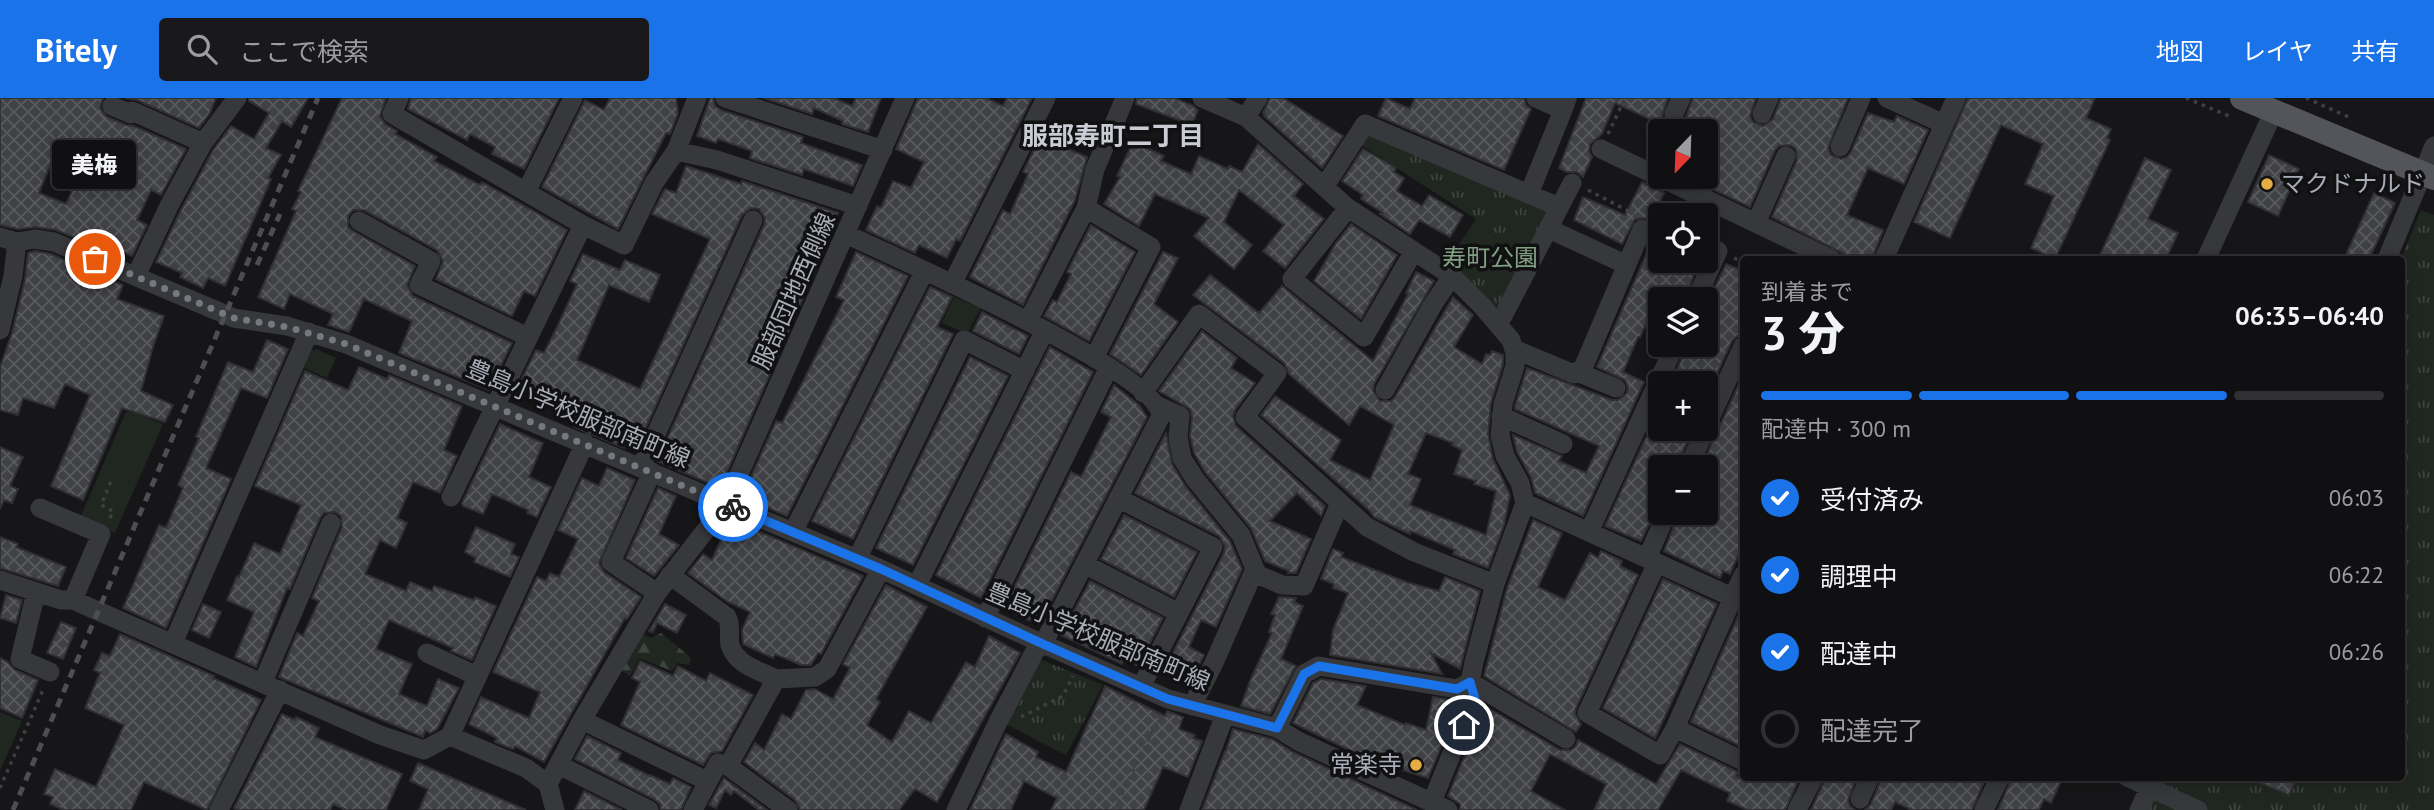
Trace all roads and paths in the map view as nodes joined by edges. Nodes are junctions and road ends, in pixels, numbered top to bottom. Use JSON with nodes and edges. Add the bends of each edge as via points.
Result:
{"nodes":[{"id":1,"x":237,"y":98,"type":"edge"},
{"id":2,"x":399,"y":98,"type":"edge"},
{"id":3,"x":573,"y":98,"type":"edge"},
{"id":4,"x":697,"y":98,"type":"edge"},
{"id":5,"x":725,"y":98,"type":"edge"},
{"id":6,"x":905,"y":98,"type":"edge"},
{"id":7,"x":1046,"y":98,"type":"edge"},
{"id":8,"x":1125,"y":98,"type":"edge"},
{"id":9,"x":1202,"y":98,"type":"edge"},
{"id":10,"x":1258,"y":98,"type":"edge"},
{"id":11,"x":1536,"y":98,"type":"edge"},
{"id":12,"x":1861,"y":98,"type":"edge"},
{"id":13,"x":1887,"y":98,"type":"edge"},
{"id":14,"x":1956,"y":98,"type":"edge"},
{"id":15,"x":2242,"y":98,"type":"edge"},
{"id":16,"x":2306,"y":98,"type":"edge"},
{"id":17,"x":134,"y":104,"type":"edge"},
{"id":18,"x":1565,"y":104,"type":"edge"},
{"id":19,"x":112,"y":106,"type":"dead end"},
{"id":20,"x":2274,"y":111,"type":"junction"},
{"id":21,"x":1246,"y":117,"type":"junction"},
{"id":22,"x":2353,"y":118,"type":"dead end"},
{"id":23,"x":1944,"y":124,"type":"junction"},
{"id":24,"x":203,"y":143,"type":"junction"},
{"id":25,"x":2434,"y":146,"type":"edge"},
{"id":26,"x":1840,"y":147,"type":"dead end"},
{"id":27,"x":1601,"y":149,"type":"dead end"},
{"id":28,"x":883,"y":150,"type":"junction"},
{"id":29,"x":676,"y":151,"type":"junction"},
{"id":30,"x":1786,"y":156,"type":"dead end"},
{"id":31,"x":2428,"y":176,"type":"edge"},
{"id":32,"x":1572,"y":183,"type":"joint"},
{"id":33,"x":1324,"y":187,"type":"junction"},
{"id":34,"x":526,"y":192,"type":"junction"},
{"id":35,"x":1529,"y":194,"type":"junction"},
{"id":36,"x":858,"y":206,"type":"junction"},
{"id":37,"x":1559,"y":207,"type":"junction"},
{"id":38,"x":1086,"y":208,"type":"junction"},
{"id":39,"x":1348,"y":208,"type":"junction"},
{"id":40,"x":359,"y":220,"type":"dead end"},
{"id":41,"x":753,"y":220,"type":"dead end"},
{"id":42,"x":1640,"y":222,"type":"joint"},
{"id":43,"x":1756,"y":223,"type":"junction"},
{"id":44,"x":583,"y":225,"type":"junction"},
{"id":45,"x":1549,"y":229,"type":"junction"},
{"id":46,"x":846,"y":234,"type":"junction"},
{"id":47,"x":8,"y":239,"type":"edge"},
{"id":48,"x":1414,"y":251,"type":"junction"},
{"id":49,"x":1825,"y":256,"type":"edge"},
{"id":50,"x":1885,"y":256,"type":"edge"},
{"id":51,"x":2207,"y":256,"type":"edge"},
{"id":52,"x":2388,"y":256,"type":"edge"},
{"id":53,"x":1627,"y":265,"type":"junction"},
{"id":54,"x":924,"y":272,"type":"junction"},
{"id":55,"x":136,"y":276,"type":"junction"},
{"id":56,"x":1452,"y":276,"type":"junction"},
{"id":57,"x":952,"y":284,"type":"junction"},
{"id":58,"x":1496,"y":321,"type":"junction"},
{"id":59,"x":1037,"y":326,"type":"junction"},
{"id":60,"x":0,"y":330,"type":"edge"},
{"id":61,"x":309,"y":332,"type":"junction"},
{"id":62,"x":528,"y":337,"type":"junction"},
{"id":63,"x":1514,"y":349,"type":"junction"},
{"id":64,"x":1740,"y":353,"type":"edge"},
{"id":65,"x":1669,"y":357,"type":"edge"},
{"id":66,"x":1101,"y":362,"type":"junction"},
{"id":67,"x":1025,"y":371,"type":"junction"},
{"id":68,"x":1577,"y":372,"type":"junction"},
{"id":69,"x":1616,"y":388,"type":"dead end"},
{"id":70,"x":1385,"y":390,"type":"dead end"},
{"id":71,"x":1150,"y":399,"type":"junction"},
{"id":72,"x":1718,"y":401,"type":"edge"},
{"id":73,"x":495,"y":405,"type":"junction"},
{"id":74,"x":1501,"y":416,"type":"junction"},
{"id":75,"x":585,"y":443,"type":"junction"},
{"id":76,"x":1563,"y":444,"type":"dead end"},
{"id":77,"x":646,"y":470,"type":"junction"},
{"id":78,"x":111,"y":481,"type":"dead end"},
{"id":79,"x":451,"y":497,"type":"dead end"},
{"id":80,"x":1118,"y":498,"type":"junction"},
{"id":81,"x":1339,"y":503,"type":"junction"},
{"id":82,"x":1525,"y":503,"type":"junction"},
{"id":83,"x":726,"y":504,"type":"junction"},
{"id":84,"x":40,"y":508,"type":"dead end"},
{"id":85,"x":331,"y":523,"type":"dead end"},
{"id":86,"x":1663,"y":525,"type":"edge"},
{"id":87,"x":793,"y":532,"type":"junction"},
{"id":88,"x":1589,"y":532,"type":"junction"},
{"id":89,"x":102,"y":534,"type":"junction"},
{"id":90,"x":857,"y":559,"type":"junction"},
{"id":91,"x":1652,"y":561,"type":"junction"},
{"id":92,"x":1084,"y":564,"type":"junction"},
{"id":93,"x":881,"y":569,"type":"junction"},
{"id":94,"x":1254,"y":573,"type":"junction"},
{"id":95,"x":670,"y":575,"type":"junction"},
{"id":96,"x":0,"y":580,"type":"edge"},
{"id":97,"x":1495,"y":584,"type":"junction"},
{"id":98,"x":917,"y":585,"type":"junction"},
{"id":99,"x":36,"y":592,"type":"junction"},
{"id":100,"x":657,"y":593,"type":"junction"},
{"id":101,"x":73,"y":600,"type":"junction"},
{"id":102,"x":1738,"y":600,"type":"edge"},
{"id":103,"x":1179,"y":613,"type":"junction"},
{"id":104,"x":985,"y":618,"type":"junction"},
{"id":105,"x":173,"y":643,"type":"junction"},
{"id":106,"x":1043,"y":644,"type":"junction"},
{"id":107,"x":427,"y":653,"type":"dead end"},
{"id":108,"x":1076,"y":669,"type":"dead end"},
{"id":109,"x":50,"y":672,"type":"joint"},
{"id":110,"x":477,"y":676,"type":"junction"},
{"id":111,"x":776,"y":678,"type":"junction"},
{"id":112,"x":1470,"y":682,"type":"junction"},
{"id":113,"x":271,"y":686,"type":"junction"},
{"id":114,"x":1141,"y":687,"type":"junction"},
{"id":115,"x":1168,"y":699,"type":"junction"},
{"id":116,"x":1192,"y":706,"type":"junction"},
{"id":117,"x":1225,"y":715,"type":"junction"},
{"id":118,"x":582,"y":720,"type":"junction"},
{"id":119,"x":998,"y":722,"type":"junction"},
{"id":120,"x":1277,"y":728,"type":"junction"},
{"id":121,"x":1675,"y":728,"type":"junction"},
{"id":122,"x":450,"y":736,"type":"junction"},
{"id":123,"x":1566,"y":738,"type":"dead end"},
{"id":124,"x":1740,"y":760,"type":"edge"},
{"id":125,"x":559,"y":765,"type":"junction"},
{"id":126,"x":728,"y":766,"type":"junction"},
{"id":127,"x":707,"y":781,"type":"junction"},
{"id":128,"x":1812,"y":781,"type":"edge"},
{"id":129,"x":1868,"y":781,"type":"edge"},
{"id":130,"x":1998,"y":781,"type":"edge"},
{"id":131,"x":2152,"y":782,"type":"edge"},
{"id":132,"x":548,"y":784,"type":"junction"},
{"id":133,"x":0,"y":788,"type":"edge"},
{"id":134,"x":1860,"y":799,"type":"dead end"},
{"id":135,"x":1432,"y":805,"type":"edge"},
{"id":136,"x":219,"y":810,"type":"edge"},
{"id":137,"x":555,"y":810,"type":"edge"},
{"id":138,"x":649,"y":810,"type":"edge"},
{"id":139,"x":693,"y":810,"type":"edge"},
{"id":140,"x":788,"y":810,"type":"edge"},
{"id":141,"x":956,"y":810,"type":"edge"},
{"id":142,"x":1114,"y":810,"type":"edge"},
{"id":143,"x":1189,"y":810,"type":"edge"},
{"id":144,"x":1797,"y":810,"type":"edge"},
{"id":145,"x":1984,"y":810,"type":"edge"},
{"id":146,"x":2139,"y":810,"type":"edge"},
{"id":147,"x":2198,"y":810,"type":"edge"}],
"edges":[{"from":1,"to":24,"type":"street"},
{"from":2,"to":34,"type":"street","via":[[392,114]]},
{"from":3,"to":34,"type":"street"},
{"from":4,"to":29,"type":"street"},
{"from":5,"to":28,"type":"street"},
{"from":6,"to":28,"type":"street","name":"服部団地西側線"},
{"from":7,"to":57,"type":"street"},
{"from":8,"to":38,"type":"street","via":[[1095,169]]},
{"from":9,"to":21,"type":"street"},
{"from":10,"to":21,"type":"street"},
{"from":11,"to":18,"type":"street"},
{"from":12,"to":26,"type":"street"},
{"from":13,"to":23,"type":"street"},
{"from":14,"to":23,"type":"street"},
{"from":15,"to":20,"type":"main road"},
{"from":16,"to":22,"type":"path"},
{"from":17,"to":19,"type":"street","via":[[131,114]]},
{"from":17,"to":24,"type":"street"},
{"from":18,"to":35,"type":"street"},
{"from":20,"to":31,"type":"main road"},
{"from":20,"to":51,"type":"street"},
{"from":21,"to":33,"type":"street"},
{"from":23,"to":50,"type":"street"},
{"from":24,"to":55,"type":"street"},
{"from":25,"to":31,"type":"street"},
{"from":27,"to":43,"type":"street"},
{"from":28,"to":36,"type":"street","name":"服部団地西側線"},
{"from":29,"to":36,"type":"street"},
{"from":29,"to":44,"type":"street","via":[[654,183],[624,245]]},
{"from":30,"to":43,"type":"street"},
{"from":31,"to":52,"type":"street"},
{"from":32,"to":37,"type":"street"},
{"from":32,"to":42,"type":"path"},
{"from":33,"to":35,"type":"street","via":[[1365,124]]},
{"from":33,"to":39,"type":"street"},
{"from":34,"to":44,"type":"street"},
{"from":35,"to":37,"type":"street"},
{"from":36,"to":46,"type":"street","name":"服部団地西側線"},
{"from":37,"to":45,"type":"street"},
{"from":38,"to":59,"type":"street"},
{"from":38,"to":66,"type":"street","via":[[1151,247]]},
{"from":39,"to":48,"type":"street"},
{"from":39,"to":48,"type":"street","via":[[1293,279],[1364,337]]},
{"from":40,"to":62,"type":"street","via":[[431,261],[419,285]]},
{"from":41,"to":77,"type":"street"},
{"from":42,"to":53,"type":"street"},
{"from":43,"to":49,"type":"street"},
{"from":44,"to":62,"type":"street"},
{"from":45,"to":53,"type":"street"},
{"from":45,"to":58,"type":"street","via":[[1503,316]]},
{"from":46,"to":54,"type":"street"},
{"from":46,"to":83,"type":"street","name":"服部団地西側線"},
{"from":47,"to":55,"type":"street","name":"豊島小学校服部南町線","via":[[54,242]]},
{"from":47,"to":60,"type":"street","via":[[13,276]]},
{"from":48,"to":56,"type":"street"},
{"from":53,"to":68,"type":"street","via":[[1583,368]]},
{"from":54,"to":57,"type":"street"},
{"from":54,"to":87,"type":"street"},
{"from":55,"to":61,"type":"street","name":"豊島小学校服部南町線","via":[[243,320]]},
{"from":56,"to":58,"type":"street"},
{"from":56,"to":70,"type":"street"},
{"from":57,"to":59,"type":"street"},
{"from":58,"to":63,"type":"street"},
{"from":59,"to":66,"type":"street"},
{"from":59,"to":67,"type":"street"},
{"from":61,"to":73,"type":"street","name":"豊島小学校服部南町線"},
{"from":61,"to":105,"type":"street"},
{"from":62,"to":73,"type":"street"},
{"from":63,"to":68,"type":"street"},
{"from":63,"to":74,"type":"street","via":[[1515,366]]},
{"from":64,"to":72,"type":"street"},
{"from":65,"to":88,"type":"street"},
{"from":66,"to":71,"type":"street"},
{"from":66,"to":104,"type":"street"},
{"from":67,"to":90,"type":"street","via":[[964,340]]},
{"from":67,"to":98,"type":"street"},
{"from":68,"to":69,"type":"street"},
{"from":71,"to":80,"type":"street","via":[[1161,416]]},
{"from":71,"to":81,"type":"street","via":[[1199,314],[1277,373],[1245,416]]},
{"from":71,"to":94,"type":"street","via":[[1180,416],[1182,458],[1241,535]]},
{"from":73,"to":75,"type":"street","name":"豊島小学校服部南町線"},
{"from":73,"to":79,"type":"street"},
{"from":74,"to":76,"type":"street"},
{"from":74,"to":82,"type":"street","via":[[1503,452]]},
{"from":75,"to":77,"type":"street","name":"豊島小学校服部南町線"},
{"from":75,"to":110,"type":"street"},
{"from":77,"to":83,"type":"street","name":"豊島小学校服部南町線"},
{"from":77,"to":100,"type":"street","via":[[611,562]]},
{"from":78,"to":89,"type":"path","via":[[101,505],[113,511]]},
{"from":80,"to":92,"type":"street"},
{"from":80,"to":103,"type":"street","via":[[1213,547]]},
{"from":81,"to":94,"type":"street","via":[[1304,586],[1282,585]]},
{"from":81,"to":97,"type":"street","via":[[1367,527],[1414,552]]},
{"from":82,"to":88,"type":"street"},
{"from":82,"to":97,"type":"street"},
{"from":83,"to":87,"type":"street","name":"豊島小学校服部南町線"},
{"from":83,"to":95,"type":"street","name":"服部団地西側線"},
{"from":84,"to":89,"type":"street"},
{"from":85,"to":113,"type":"street"},
{"from":86,"to":91,"type":"street"},
{"from":87,"to":90,"type":"street","name":"豊島小学校服部南町線"},
{"from":88,"to":91,"type":"street"},
{"from":89,"to":101,"type":"street"},
{"from":90,"to":93,"type":"street","name":"豊島小学校服部南町線"},
{"from":91,"to":102,"type":"street"},
{"from":91,"to":121,"type":"street","via":[[1587,713],[1660,755]]},
{"from":92,"to":103,"type":"street"},
{"from":92,"to":106,"type":"street"},
{"from":93,"to":98,"type":"street","name":"豊島小学校服部南町線"},
{"from":93,"to":111,"type":"street","via":[[827,668],[815,677]]},
{"from":94,"to":116,"type":"street"},
{"from":95,"to":100,"type":"street","name":"服部団地西側線"},
{"from":95,"to":111,"type":"street","via":[[727,617],[730,644],[742,662]]},
{"from":96,"to":99,"type":"street"},
{"from":97,"to":112,"type":"street"},
{"from":98,"to":104,"type":"street","name":"豊島小学校服部南町線"},
{"from":99,"to":101,"type":"street"},
{"from":99,"to":109,"type":"street","via":[[20,659]]},
{"from":100,"to":118,"type":"street","name":"服部団地西側線"},
{"from":101,"to":105,"type":"street"},
{"from":102,"to":121,"type":"street"},
{"from":103,"to":114,"type":"street"},
{"from":104,"to":106,"type":"street","name":"豊島小学校服部南町線"},
{"from":105,"to":113,"type":"street"},
{"from":106,"to":114,"type":"street","name":"豊島小学校服部南町線"},
{"from":106,"to":119,"type":"street"},
{"from":107,"to":110,"type":"street"},
{"from":108,"to":119,"type":"path","via":[[1063,696],[1025,716]]},
{"from":109,"to":133,"type":"path"},
{"from":110,"to":122,"type":"street"},
{"from":111,"to":126,"type":"street"},
{"from":112,"to":120,"type":"street","via":[[1457,689],[1313,667],[1304,674]]},
{"from":112,"to":123,"type":"street"},
{"from":112,"to":135,"type":"street","via":[[1475,699]]},
{"from":113,"to":122,"type":"street","via":[[425,750]]},
{"from":113,"to":136,"type":"street"},
{"from":114,"to":115,"type":"street","name":"豊島小学校服部南町線"},
{"from":115,"to":116,"type":"street","name":"豊島小学校服部南町線"},
{"from":115,"to":142,"type":"path"},
{"from":116,"to":117,"type":"street","name":"豊島小学校服部南町線"},
{"from":117,"to":120,"type":"street"},
{"from":117,"to":143,"type":"street","name":"豊島小学校服部南町線"},
{"from":118,"to":125,"type":"street","name":"服部団地西側線"},
{"from":118,"to":127,"type":"street"},
{"from":119,"to":141,"type":"street"},
{"from":120,"to":135,"type":"street"},
{"from":121,"to":124,"type":"street"},
{"from":122,"to":132,"type":"street","via":[[526,768]]},
{"from":125,"to":132,"type":"street","name":"服部団地西側線"},
{"from":125,"to":138,"type":"street"},
{"from":126,"to":127,"type":"street","via":[[718,763]]},
{"from":126,"to":140,"type":"street"},
{"from":127,"to":139,"type":"street"},
{"from":128,"to":144,"type":"street"},
{"from":129,"to":134,"type":"street"},
{"from":130,"to":145,"type":"street"},
{"from":131,"to":146,"type":"street"},
{"from":131,"to":147,"type":"street"},
{"from":132,"to":137,"type":"street"}]}
